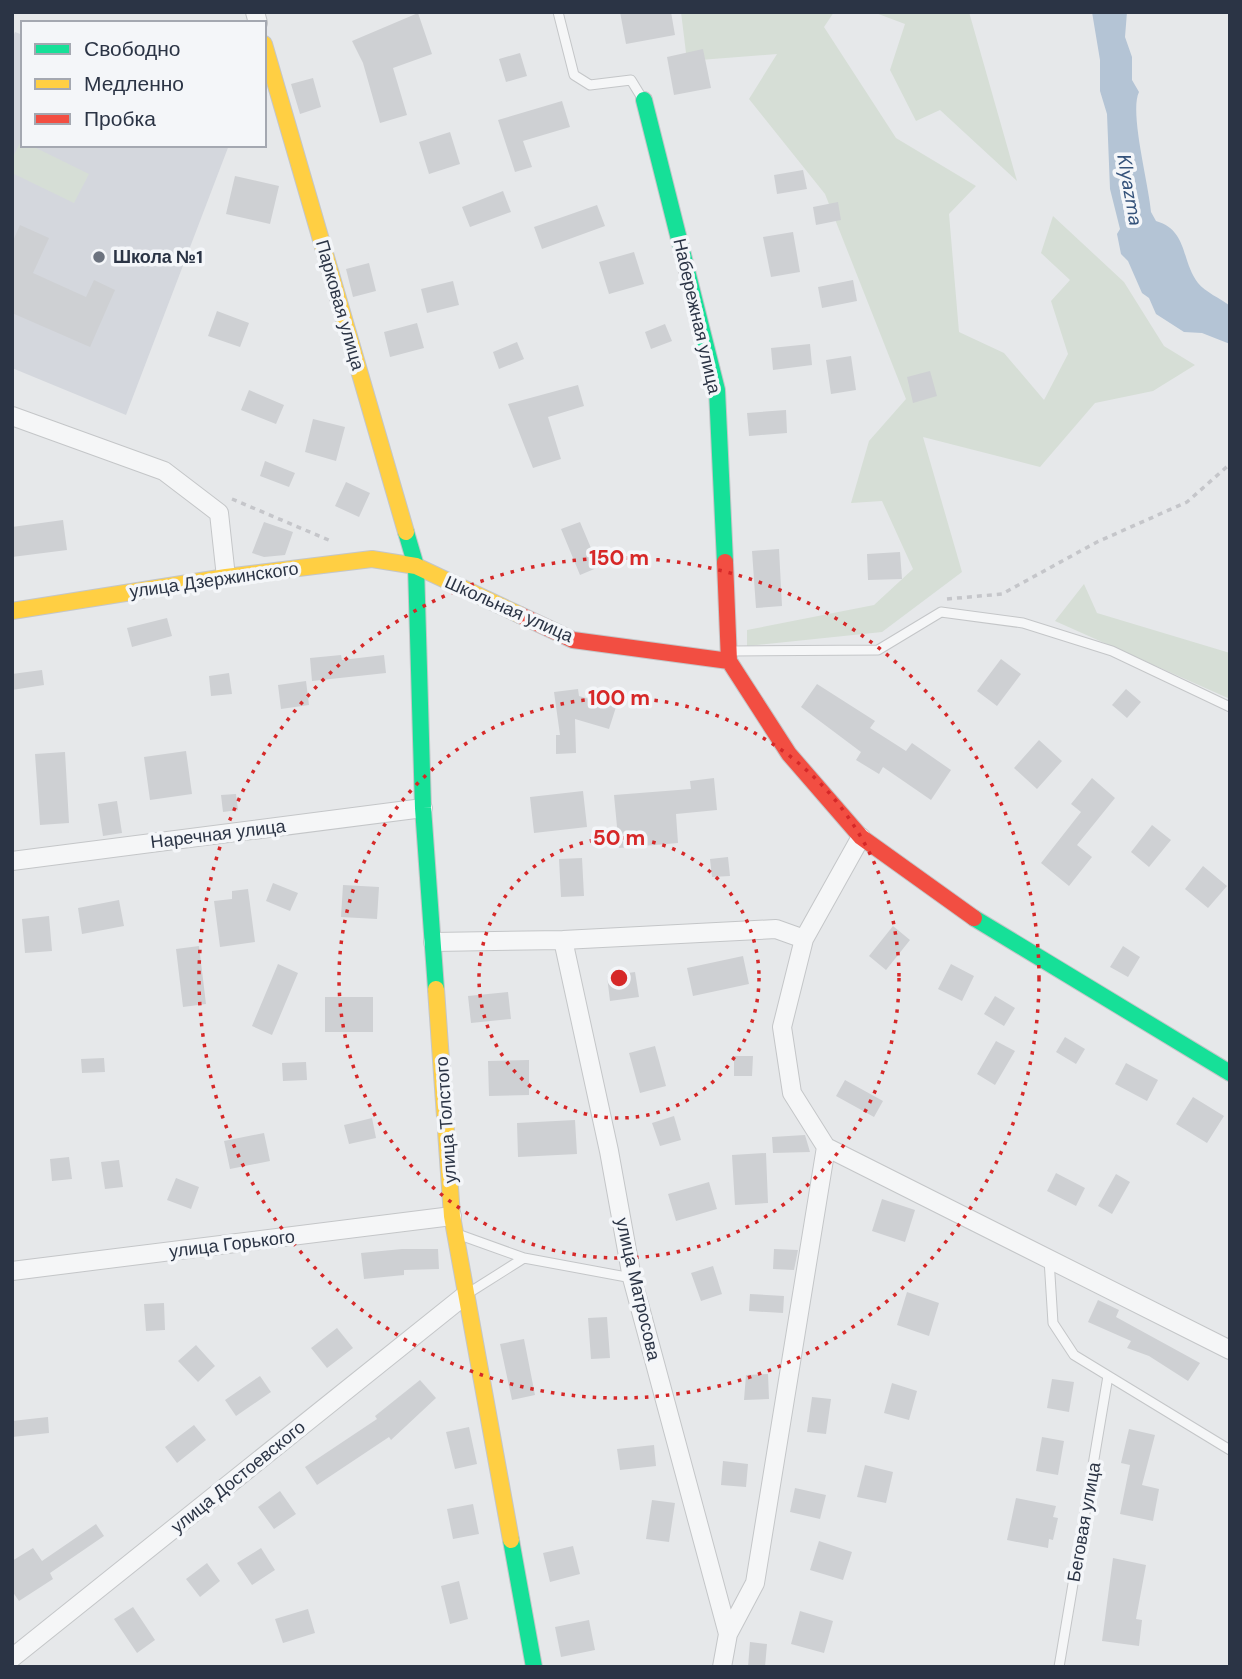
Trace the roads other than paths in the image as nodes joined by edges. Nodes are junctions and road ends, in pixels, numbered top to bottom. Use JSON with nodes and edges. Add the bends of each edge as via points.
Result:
{"nodes":[{"id":1,"x":558,"y":12,"type":"edge"},
{"id":2,"x":266,"y":51,"type":"edge"},
{"id":3,"x":644,"y":100,"type":"joint"},
{"id":4,"x":12,"y":416,"type":"edge"},
{"id":5,"x":416,"y":566,"type":"junction"},
{"id":6,"x":226,"y":577,"type":"junction"},
{"id":7,"x":12,"y":611,"type":"edge"},
{"id":8,"x":729,"y":656,"type":"junction"},
{"id":9,"x":1230,"y":707,"type":"edge"},
{"id":10,"x":423,"y":808,"type":"junction"},
{"id":11,"x":861,"y":837,"type":"junction"},
{"id":12,"x":12,"y":861,"type":"edge"},
{"id":13,"x":804,"y":939,"type":"junction"},
{"id":14,"x":563,"y":940,"type":"junction"},
{"id":15,"x":433,"y":942,"type":"junction"},
{"id":16,"x":1230,"y":1073,"type":"edge"},
{"id":17,"x":826,"y":1147,"type":"junction"},
{"id":18,"x":454,"y":1225,"type":"junction"},
{"id":19,"x":524,"y":1258,"type":"junction"},
{"id":20,"x":1049,"y":1259,"type":"junction"},
{"id":21,"x":12,"y":1271,"type":"edge"},
{"id":22,"x":632,"y":1278,"type":"junction"},
{"id":23,"x":464,"y":1296,"type":"junction"},
{"id":24,"x":1230,"y":1350,"type":"edge"},
{"id":25,"x":1108,"y":1376,"type":"junction"},
{"id":26,"x":1230,"y":1450,"type":"edge"},
{"id":27,"x":728,"y":1634,"type":"junction"},
{"id":28,"x":12,"y":1658,"type":"edge"},
{"id":29,"x":534,"y":1667,"type":"edge"},
{"id":30,"x":722,"y":1667,"type":"edge"},
{"id":31,"x":1059,"y":1667,"type":"edge"}],
"edges":[{"from":1,"to":3,"type":"lane","via":[[574,75],[590,85],[631,80]]},
{"from":2,"to":5,"type":"street","name":"Парковая улица"},
{"from":3,"to":8,"type":"street","name":"Набережная улица","via":[[717,390]]},
{"from":4,"to":6,"type":"street","via":[[164,471],[219,513]]},
{"from":5,"to":6,"type":"street","name":"улица Дзержинского","via":[[372,559]]},
{"from":5,"to":8,"type":"street","name":"Школьная улица","via":[[573,640]]},
{"from":5,"to":10,"type":"street","name":"улица Толстого"},
{"from":6,"to":7,"type":"street","name":"улица Дзержинского"},
{"from":8,"to":9,"type":"lane","via":[[878,650],[941,612],[1023,623],[1112,651]]},
{"from":8,"to":11,"type":"street","via":[[789,754]]},
{"from":10,"to":12,"type":"street","name":"Наречная улица"},
{"from":10,"to":15,"type":"street","name":"улица Толстого"},
{"from":11,"to":13,"type":"street"},
{"from":11,"to":16,"type":"street","via":[[972,917]]},
{"from":13,"to":14,"type":"street","via":[[776,929]]},
{"from":13,"to":17,"type":"street","via":[[782,1027],[792,1093]]},
{"from":14,"to":15,"type":"street"},
{"from":14,"to":22,"type":"street","name":"улица Матросова"},
{"from":15,"to":18,"type":"street","name":"улица Толстого"},
{"from":17,"to":20,"type":"street"},
{"from":17,"to":27,"type":"street","via":[[755,1583]]},
{"from":18,"to":19,"type":"lane"},
{"from":18,"to":21,"type":"street","name":"улица Горького"},
{"from":18,"to":23,"type":"street","name":"улица Толстого"},
{"from":19,"to":22,"type":"lane"},
{"from":19,"to":23,"type":"lane"},
{"from":20,"to":24,"type":"street"},
{"from":20,"to":25,"type":"lane","via":[[1053,1324],[1074,1355]]},
{"from":22,"to":27,"type":"street","name":"улица Матросова"},
{"from":23,"to":28,"type":"street","name":"улица Достоевского"},
{"from":23,"to":29,"type":"street","name":"улица Толстого"},
{"from":25,"to":26,"type":"lane"},
{"from":25,"to":31,"type":"lane","name":"Беговая улица"},
{"from":27,"to":30,"type":"street"}]}
